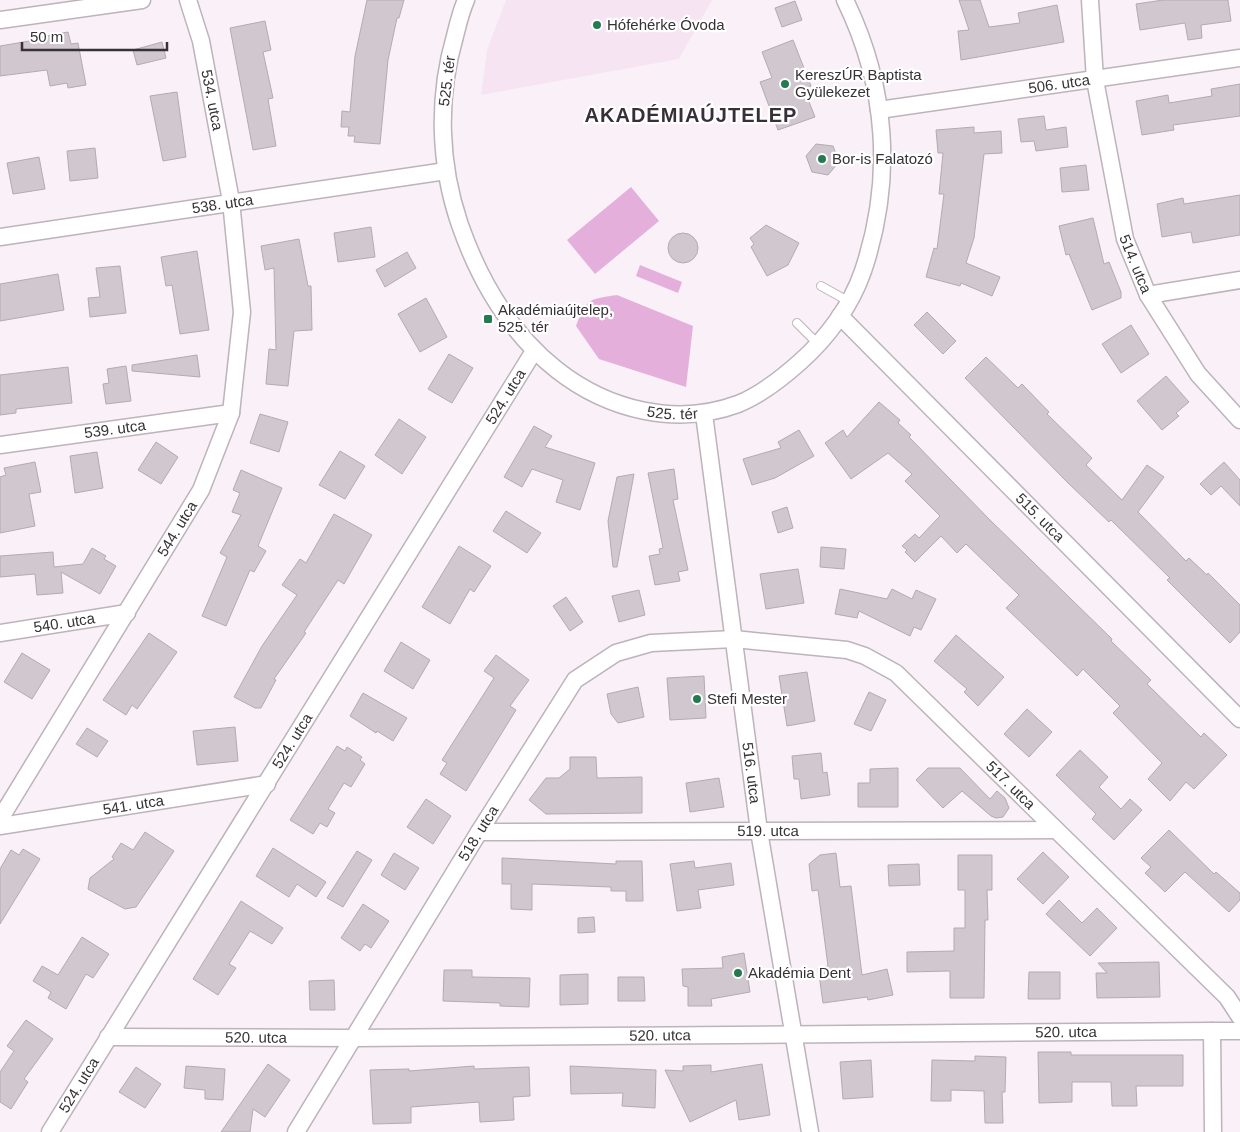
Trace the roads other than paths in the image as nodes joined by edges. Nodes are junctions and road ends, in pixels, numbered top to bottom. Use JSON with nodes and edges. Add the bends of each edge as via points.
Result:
{"nodes":[{"id":1,"x":142,"y":0,"type":"edge"},
{"id":2,"x":188,"y":0,"type":"edge"},
{"id":3,"x":466,"y":0,"type":"edge"},
{"id":4,"x":845,"y":0,"type":"edge"},
{"id":5,"x":1090,"y":0,"type":"edge"},
{"id":6,"x":0,"y":20,"type":"edge"},
{"id":7,"x":1240,"y":58,"type":"edge"},
{"id":8,"x":1096,"y":80,"type":"junction"},
{"id":9,"x":879,"y":110,"type":"junction"},
{"id":10,"x":446,"y":171,"type":"junction"},
{"id":11,"x":231,"y":201,"type":"junction"},
{"id":12,"x":0,"y":237,"type":"edge"},
{"id":13,"x":1240,"y":280,"type":"edge"},
{"id":14,"x":821,"y":286,"type":"dead end"},
{"id":15,"x":1148,"y":295,"type":"junction"},
{"id":16,"x":848,"y":301,"type":"junction"},
{"id":17,"x":840,"y":316,"type":"junction"},
{"id":18,"x":797,"y":323,"type":"dead end"},
{"id":19,"x":819,"y":345,"type":"junction"},
{"id":20,"x":534,"y":351,"type":"junction"},
{"id":21,"x":231,"y":413,"type":"junction"},
{"id":22,"x":704,"y":414,"type":"junction"},
{"id":23,"x":1240,"y":420,"type":"edge"},
{"id":24,"x":0,"y":445,"type":"edge"},
{"id":25,"x":127,"y":614,"type":"junction"},
{"id":26,"x":0,"y":632,"type":"edge"},
{"id":27,"x":734,"y":639,"type":"junction"},
{"id":28,"x":1233,"y":705,"type":"edge"},
{"id":29,"x":1240,"y":720,"type":"edge"},
{"id":30,"x":267,"y":784,"type":"junction"},
{"id":31,"x":0,"y":820,"type":"edge"},
{"id":32,"x":0,"y":826,"type":"edge"},
{"id":33,"x":1056,"y":830,"type":"junction"},
{"id":34,"x":759,"y":831,"type":"junction"},
{"id":35,"x":479,"y":832,"type":"junction"},
{"id":36,"x":1240,"y":1017,"type":"edge"},
{"id":37,"x":1212,"y":1031,"type":"junction"},
{"id":38,"x":1240,"y":1031,"type":"edge"},
{"id":39,"x":794,"y":1035,"type":"junction"},
{"id":40,"x":108,"y":1037,"type":"junction"},
{"id":41,"x":353,"y":1038,"type":"junction"},
{"id":42,"x":50,"y":1132,"type":"edge"},
{"id":43,"x":296,"y":1132,"type":"edge"},
{"id":44,"x":810,"y":1132,"type":"edge"},
{"id":45,"x":1213,"y":1132,"type":"edge"}],
"edges":[{"from":1,"to":6,"type":"street"},
{"from":2,"to":11,"type":"street","name":"534. utca","via":[[201,41]]},
{"from":3,"to":10,"type":"street","name":"525. tér","via":[[450,53],[443,100],[442,138]]},
{"from":4,"to":9,"type":"street","name":"525. tér","via":[[863,39]]},
{"from":5,"to":8,"type":"street","name":"514. utca"},
{"from":7,"to":8,"type":"street","name":"506. utca"},
{"from":8,"to":9,"type":"street","name":"506. utca"},
{"from":8,"to":15,"type":"street","name":"514. utca","via":[[1125,239]]},
{"from":9,"to":16,"type":"street","name":"525. tér","via":[[881,188],[862,273]]},
{"from":10,"to":11,"type":"street","name":"538. utca"},
{"from":10,"to":20,"type":"street","name":"525. tér","via":[[469,250],[486,286]]},
{"from":11,"to":12,"type":"street","name":"538. utca"},
{"from":11,"to":21,"type":"street","name":"544. utca","via":[[242,312]]},
{"from":13,"to":15,"type":"street"},
{"from":14,"to":16,"type":"lane"},
{"from":15,"to":23,"type":"street","name":"514. utca","via":[[1198,374]]},
{"from":16,"to":17,"type":"street","name":"525. tér"},
{"from":17,"to":19,"type":"street","name":"525. tér"},
{"from":17,"to":28,"type":"street","name":"515. utca"},
{"from":18,"to":19,"type":"lane"},
{"from":19,"to":22,"type":"street","name":"525. tér","via":[[778,382],[740,404]]},
{"from":20,"to":22,"type":"street","name":"525. tér","via":[[578,386],[617,404],[654,413]]},
{"from":20,"to":30,"type":"street","name":"524. utca"},
{"from":21,"to":24,"type":"street","name":"539. utca"},
{"from":21,"to":25,"type":"street","name":"544. utca","via":[[201,490]]},
{"from":22,"to":27,"type":"street","name":"516. utca"},
{"from":25,"to":26,"type":"street","name":"540. utca"},
{"from":25,"to":31,"type":"street","name":"544. utca"},
{"from":27,"to":33,"type":"street","name":"517. utca","via":[[847,650],[881,664],[896,674]]},
{"from":27,"to":34,"type":"street","name":"516. utca"},
{"from":27,"to":35,"type":"street","name":"518. utca","via":[[642,646],[616,653],[575,680]]},
{"from":28,"to":29,"type":"street","name":"515. utca"},
{"from":30,"to":32,"type":"street","name":"541. utca"},
{"from":30,"to":40,"type":"street","name":"524. utca"},
{"from":33,"to":34,"type":"street","name":"519. utca"},
{"from":33,"to":36,"type":"street","name":"517. utca","via":[[1227,997]]},
{"from":34,"to":35,"type":"street","name":"519. utca"},
{"from":34,"to":39,"type":"street","name":"516. utca"},
{"from":35,"to":41,"type":"street","name":"518. utca"},
{"from":37,"to":38,"type":"street"},
{"from":37,"to":39,"type":"street","name":"520. utca"},
{"from":37,"to":45,"type":"street"},
{"from":39,"to":41,"type":"street","name":"520. utca"},
{"from":39,"to":44,"type":"street","name":"516. utca"},
{"from":40,"to":41,"type":"street","name":"520. utca"},
{"from":40,"to":42,"type":"street","name":"524. utca"},
{"from":41,"to":43,"type":"street","name":"518. utca"}]}
